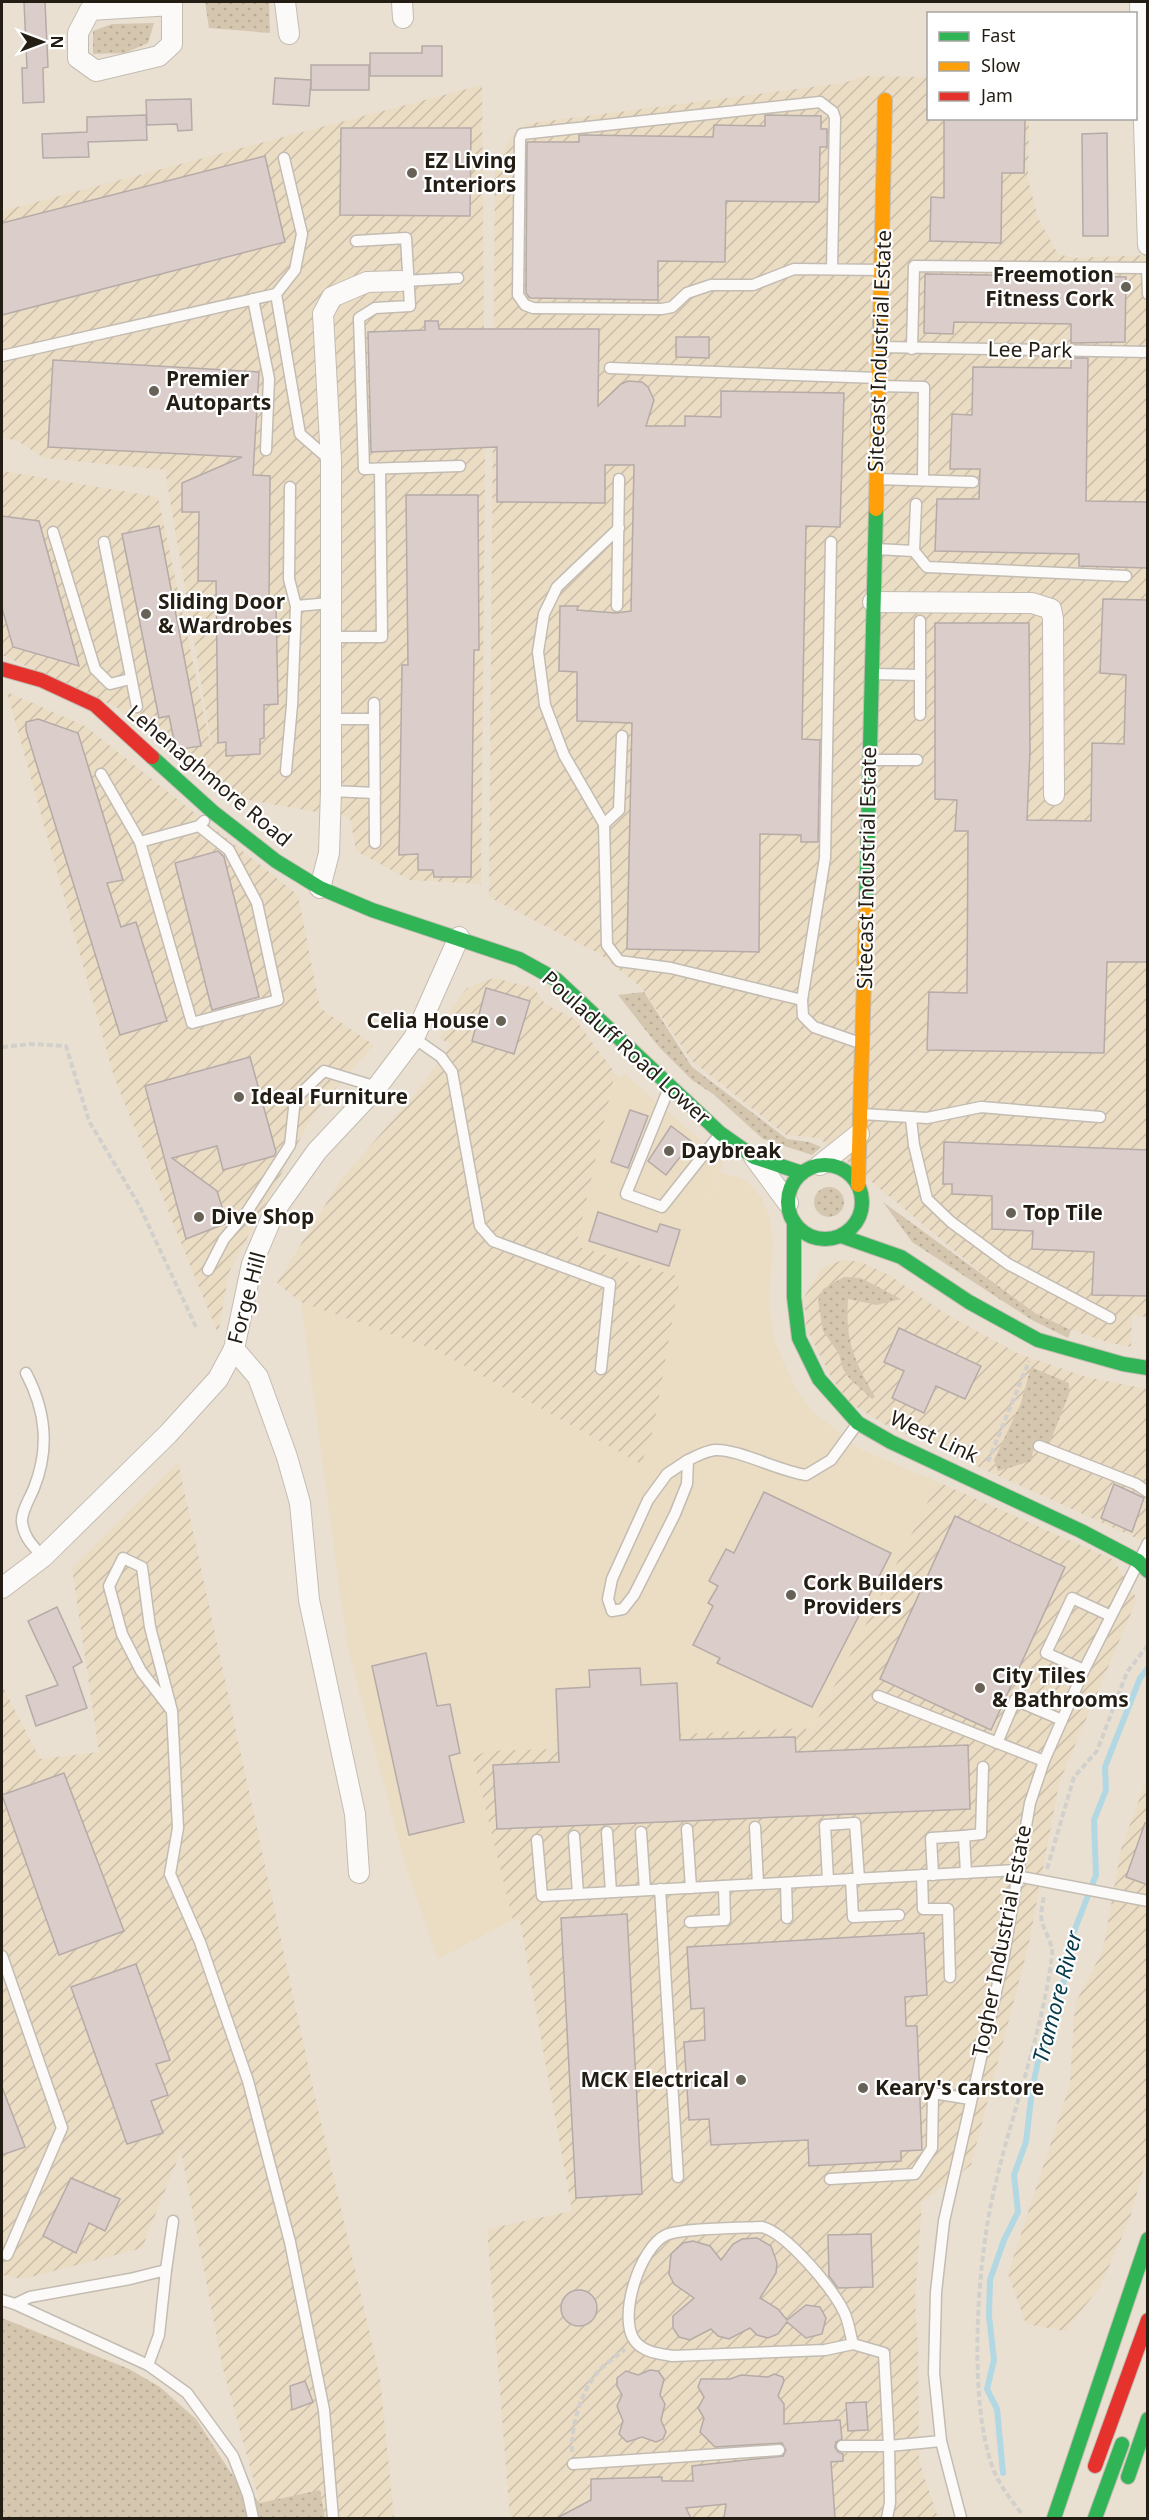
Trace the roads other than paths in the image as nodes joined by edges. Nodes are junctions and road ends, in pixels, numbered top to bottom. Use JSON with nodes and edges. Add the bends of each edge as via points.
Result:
{"nodes":[{"id":1,"x":285,"y":2,"type":"edge"},
{"id":2,"x":1140,"y":2,"type":"edge"},
{"id":3,"x":172,"y":3,"type":"edge"},
{"id":4,"x":289,"y":34,"type":"dead end"},
{"id":5,"x":885,"y":100,"type":"dead end"},
{"id":6,"x":284,"y":158,"type":"dead end"},
{"id":7,"x":356,"y":241,"type":"dead end"},
{"id":8,"x":1148,"y":245,"type":"edge"},
{"id":9,"x":832,"y":269,"type":"junction"},
{"id":10,"x":883,"y":270,"type":"junction"},
{"id":11,"x":458,"y":278,"type":"dead end"},
{"id":12,"x":405,"y":280,"type":"junction"},
{"id":13,"x":276,"y":294,"type":"junction"},
{"id":14,"x":1148,"y":294,"type":"edge"},
{"id":15,"x":253,"y":299,"type":"junction"},
{"id":16,"x":881,"y":347,"type":"junction"},
{"id":17,"x":912,"y":349,"type":"junction"},
{"id":18,"x":1148,"y":351,"type":"edge"},
{"id":19,"x":2,"y":356,"type":"edge"},
{"id":20,"x":610,"y":368,"type":"dead end"},
{"id":21,"x":878,"y":382,"type":"junction"},
{"id":22,"x":266,"y":450,"type":"dead end"},
{"id":23,"x":332,"y":461,"type":"junction"},
{"id":24,"x":460,"y":466,"type":"dead end"},
{"id":25,"x":380,"y":468,"type":"junction"},
{"id":26,"x":619,"y":479,"type":"dead end"},
{"id":27,"x":876,"y":479,"type":"junction"},
{"id":28,"x":923,"y":480,"type":"junction"},
{"id":29,"x":973,"y":482,"type":"dead end"},
{"id":30,"x":290,"y":487,"type":"dead end"},
{"id":31,"x":916,"y":504,"type":"dead end"},
{"id":32,"x":619,"y":528,"type":"junction"},
{"id":33,"x":53,"y":532,"type":"dead end"},
{"id":34,"x":104,"y":542,"type":"dead end"},
{"id":35,"x":831,"y":542,"type":"dead end"},
{"id":36,"x":875,"y":549,"type":"junction"},
{"id":37,"x":915,"y":551,"type":"junction"},
{"id":38,"x":1126,"y":576,"type":"dead end"},
{"id":39,"x":873,"y":602,"type":"junction"},
{"id":40,"x":331,"y":603,"type":"junction"},
{"id":41,"x":296,"y":606,"type":"junction"},
{"id":42,"x":617,"y":606,"type":"dead end"},
{"id":43,"x":920,"y":621,"type":"dead end"},
{"id":44,"x":331,"y":637,"type":"junction"},
{"id":45,"x":2,"y":669,"type":"edge"},
{"id":46,"x":872,"y":674,"type":"junction"},
{"id":47,"x":920,"y":675,"type":"junction"},
{"id":48,"x":130,"y":679,"type":"junction"},
{"id":49,"x":102,"y":694,"type":"junction"},
{"id":50,"x":374,"y":704,"type":"dead end"},
{"id":51,"x":138,"y":707,"type":"dead end"},
{"id":52,"x":920,"y":715,"type":"dead end"},
{"id":53,"x":330,"y":719,"type":"junction"},
{"id":54,"x":374,"y":719,"type":"junction"},
{"id":55,"x":622,"y":736,"type":"dead end"},
{"id":56,"x":870,"y":760,"type":"junction"},
{"id":57,"x":917,"y":760,"type":"dead end"},
{"id":58,"x":286,"y":771,"type":"dead end"},
{"id":59,"x":101,"y":774,"type":"dead end"},
{"id":60,"x":331,"y":791,"type":"junction"},
{"id":61,"x":375,"y":793,"type":"junction"},
{"id":62,"x":1054,"y":795,"type":"dead end"},
{"id":63,"x":213,"y":812,"type":"junction"},
{"id":64,"x":604,"y":824,"type":"junction"},
{"id":65,"x":200,"y":826,"type":"junction"},
{"id":66,"x":140,"y":842,"type":"junction"},
{"id":67,"x":375,"y":843,"type":"dead end"},
{"id":68,"x":320,"y":888,"type":"junction"},
{"id":69,"x":459,"y":937,"type":"junction"},
{"id":70,"x":802,"y":1000,"type":"junction"},
{"id":71,"x":414,"y":1038,"type":"junction"},
{"id":72,"x":862,"y":1044,"type":"junction"},
{"id":73,"x":377,"y":1087,"type":"junction"},
{"id":74,"x":669,"y":1088,"type":"junction"},
{"id":75,"x":1100,"y":1117,"type":"dead end"},
{"id":76,"x":911,"y":1119,"type":"junction"},
{"id":77,"x":859,"y":1124,"type":"junction"},
{"id":78,"x":720,"y":1133,"type":"junction"},
{"id":79,"x":754,"y":1157,"type":"junction"},
{"id":80,"x":820,"y":1165,"type":"junction"},
{"id":81,"x":802,"y":1173,"type":"junction"},
{"id":82,"x":858,"y":1185,"type":"junction"},
{"id":83,"x":862,"y":1201,"type":"junction"},
{"id":84,"x":791,"y":1213,"type":"junction"},
{"id":85,"x":875,"y":1220,"type":"dead end"},
{"id":86,"x":835,"y":1238,"type":"junction"},
{"id":87,"x":888,"y":1238,"type":"dead end"},
{"id":88,"x":901,"y":1257,"type":"junction"},
{"id":89,"x":208,"y":1270,"type":"dead end"},
{"id":90,"x":795,"y":1279,"type":"junction"},
{"id":91,"x":1110,"y":1318,"type":"dead end"},
{"id":92,"x":234,"y":1349,"type":"junction"},
{"id":93,"x":1148,"y":1368,"type":"edge"},
{"id":94,"x":601,"y":1369,"type":"dead end"},
{"id":95,"x":26,"y":1373,"type":"dead end"},
{"id":96,"x":858,"y":1423,"type":"junction"},
{"id":97,"x":1039,"y":1446,"type":"dead end"},
{"id":98,"x":688,"y":1460,"type":"junction"},
{"id":99,"x":1148,"y":1492,"type":"edge"},
{"id":100,"x":1148,"y":1543,"type":"edge"},
{"id":101,"x":43,"y":1557,"type":"junction"},
{"id":102,"x":1144,"y":1565,"type":"edge"},
{"id":103,"x":2,"y":1588,"type":"edge"},
{"id":104,"x":1111,"y":1616,"type":"junction"},
{"id":105,"x":1084,"y":1670,"type":"junction"},
{"id":106,"x":878,"y":1696,"type":"dead end"},
{"id":107,"x":172,"y":1711,"type":"junction"},
{"id":108,"x":1062,"y":1720,"type":"junction"},
{"id":109,"x":997,"y":1743,"type":"junction"},
{"id":110,"x":1044,"y":1761,"type":"junction"},
{"id":111,"x":983,"y":1767,"type":"dead end"},
{"id":112,"x":755,"y":1827,"type":"dead end"},
{"id":113,"x":687,"y":1829,"type":"dead end"},
{"id":114,"x":607,"y":1832,"type":"dead end"},
{"id":115,"x":641,"y":1832,"type":"dead end"},
{"id":116,"x":574,"y":1836,"type":"dead end"},
{"id":117,"x":964,"y":1836,"type":"junction"},
{"id":118,"x":537,"y":1840,"type":"dead end"},
{"id":119,"x":360,"y":1873,"type":"dead end"},
{"id":120,"x":966,"y":1873,"type":"junction"},
{"id":121,"x":1017,"y":1873,"type":"junction"},
{"id":122,"x":928,"y":1875,"type":"junction"},
{"id":123,"x":855,"y":1879,"type":"junction"},
{"id":124,"x":828,"y":1880,"type":"junction"},
{"id":125,"x":786,"y":1883,"type":"junction"},
{"id":126,"x":758,"y":1884,"type":"junction"},
{"id":127,"x":724,"y":1886,"type":"junction"},
{"id":128,"x":691,"y":1888,"type":"junction"},
{"id":129,"x":660,"y":1889,"type":"junction"},
{"id":130,"x":645,"y":1890,"type":"junction"},
{"id":131,"x":611,"y":1892,"type":"junction"},
{"id":132,"x":578,"y":1894,"type":"junction"},
{"id":133,"x":1148,"y":1901,"type":"edge"},
{"id":134,"x":899,"y":1916,"type":"dead end"},
{"id":135,"x":787,"y":1918,"type":"dead end"},
{"id":136,"x":690,"y":1922,"type":"dead end"},
{"id":137,"x":2,"y":1956,"type":"edge"},
{"id":138,"x":950,"y":1977,"type":"dead end"},
{"id":139,"x":970,"y":2099,"type":"junction"},
{"id":140,"x":678,"y":2177,"type":"dead end"},
{"id":141,"x":830,"y":2179,"type":"dead end"},
{"id":142,"x":173,"y":2222,"type":"dead end"},
{"id":143,"x":1148,"y":2239,"type":"edge"},
{"id":144,"x":7,"y":2255,"type":"dead end"},
{"id":145,"x":166,"y":2270,"type":"junction"},
{"id":146,"x":2,"y":2300,"type":"edge"},
{"id":147,"x":15,"y":2304,"type":"junction"},
{"id":148,"x":1148,"y":2320,"type":"edge"},
{"id":149,"x":853,"y":2344,"type":"junction"},
{"id":150,"x":148,"y":2366,"type":"junction"},
{"id":151,"x":1148,"y":2419,"type":"edge"},
{"id":152,"x":1125,"y":2433,"type":"dead end"},
{"id":153,"x":941,"y":2441,"type":"junction"},
{"id":154,"x":842,"y":2446,"type":"dead end"},
{"id":155,"x":889,"y":2446,"type":"junction"},
{"id":156,"x":779,"y":2450,"type":"dead end"},
{"id":157,"x":573,"y":2464,"type":"road end"},
{"id":158,"x":1092,"y":2475,"type":"dead end"},
{"id":159,"x":1125,"y":2486,"type":"dead end"},
{"id":160,"x":253,"y":2518,"type":"edge"},
{"id":161,"x":333,"y":2518,"type":"edge"},
{"id":162,"x":887,"y":2518,"type":"edge"},
{"id":163,"x":961,"y":2518,"type":"edge"},
{"id":164,"x":1054,"y":2518,"type":"edge"},
{"id":165,"x":1095,"y":2518,"type":"edge"}],
"edges":[{"from":1,"to":4,"type":"street"},
{"from":2,"to":8,"type":"street"},
{"from":3,"to":3,"type":"street","via":[[172,44],[159,56],[96,71],[78,58],[78,33],[90,10]]},
{"from":5,"to":10,"type":"main road","name":"Sitecast Industrial Estate"},
{"from":6,"to":13,"type":"lane","via":[[302,234],[295,270]]},
{"from":7,"to":12,"type":"lane","via":[[406,238]]},
{"from":9,"to":9,"type":"lane","via":[[835,118],[820,102],[522,134],[518,295],[525,305],[662,309],[672,307],[687,293],[711,285],[753,285],[794,269]]},
{"from":9,"to":10,"type":"lane"},
{"from":10,"to":16,"type":"main road","name":"Sitecast Industrial Estate"},
{"from":11,"to":12,"type":"lane"},
{"from":12,"to":23,"type":"street","via":[[367,282],[332,297],[323,314]]},
{"from":12,"to":25,"type":"lane","via":[[410,306],[375,308],[359,318],[364,469]]},
{"from":13,"to":15,"type":"lane"},
{"from":13,"to":23,"type":"lane","via":[[300,434]]},
{"from":14,"to":17,"type":"lane","via":[[1147,268],[914,266]]},
{"from":15,"to":19,"type":"lane"},
{"from":15,"to":22,"type":"lane","via":[[269,379]]},
{"from":16,"to":17,"type":"lane","name":"Lee Park"},
{"from":16,"to":21,"type":"main road","name":"Sitecast Industrial Estate"},
{"from":17,"to":18,"type":"lane","name":"Lee Park"},
{"from":20,"to":21,"type":"lane"},
{"from":21,"to":27,"type":"main road","name":"Sitecast Industrial Estate"},
{"from":21,"to":28,"type":"lane","via":[[924,387]]},
{"from":23,"to":40,"type":"street"},
{"from":24,"to":25,"type":"lane"},
{"from":25,"to":44,"type":"lane","via":[[382,637]]},
{"from":26,"to":32,"type":"lane"},
{"from":27,"to":28,"type":"lane"},
{"from":27,"to":36,"type":"main road","name":"Sitecast Industrial Estate"},
{"from":28,"to":29,"type":"lane"},
{"from":30,"to":41,"type":"lane","via":[[289,579]]},
{"from":31,"to":37,"type":"lane"},
{"from":32,"to":42,"type":"lane"},
{"from":32,"to":64,"type":"lane","via":[[557,587],[544,614],[538,652],[545,705],[564,755]]},
{"from":33,"to":49,"type":"lane"},
{"from":34,"to":48,"type":"lane"},
{"from":35,"to":70,"type":"lane","via":[[825,858]]},
{"from":36,"to":37,"type":"lane"},
{"from":36,"to":39,"type":"main road","name":"Sitecast Industrial Estate"},
{"from":37,"to":38,"type":"lane","via":[[927,567]]},
{"from":39,"to":46,"type":"main road","name":"Sitecast Industrial Estate"},
{"from":39,"to":62,"type":"street","via":[[1032,603],[1051,609]]},
{"from":40,"to":41,"type":"lane"},
{"from":40,"to":44,"type":"street"},
{"from":41,"to":58,"type":"lane"},
{"from":43,"to":47,"type":"lane"},
{"from":44,"to":53,"type":"street"},
{"from":45,"to":49,"type":"main road","name":"Lehenaghmore Road"},
{"from":46,"to":47,"type":"lane"},
{"from":46,"to":56,"type":"main road","name":"Sitecast Industrial Estate"},
{"from":47,"to":52,"type":"lane"},
{"from":48,"to":49,"type":"lane"},
{"from":48,"to":51,"type":"lane"},
{"from":49,"to":63,"type":"main road","name":"Lehenaghmore Road"},
{"from":50,"to":54,"type":"lane"},
{"from":53,"to":54,"type":"lane"},
{"from":53,"to":60,"type":"street"},
{"from":54,"to":61,"type":"lane"},
{"from":55,"to":64,"type":"lane","via":[[619,810]]},
{"from":56,"to":57,"type":"lane"},
{"from":56,"to":72,"type":"main road","name":"Sitecast Industrial Estate"},
{"from":59,"to":66,"type":"lane"},
{"from":60,"to":61,"type":"lane"},
{"from":60,"to":68,"type":"street","via":[[329,853]]},
{"from":61,"to":67,"type":"lane"},
{"from":63,"to":65,"type":"lane"},
{"from":63,"to":68,"type":"main road","name":"Lehenaghmore Road","via":[[276,861]]},
{"from":64,"to":70,"type":"lane","via":[[607,945],[619,961],[671,968]]},
{"from":65,"to":66,"type":"lane"},
{"from":65,"to":66,"type":"lane","via":[[229,850],[257,903],[278,1000],[192,1023]]},
{"from":68,"to":69,"type":"main road","name":"Lehenaghmore Road","via":[[372,910]]},
{"from":69,"to":71,"type":"street","name":"Forge Hill"},
{"from":69,"to":74,"type":"main road","name":"Pouladuff Road Lower","via":[[519,959],[557,980]]},
{"from":70,"to":72,"type":"lane","via":[[803,1016],[814,1027]]},
{"from":71,"to":73,"type":"street","name":"Forge Hill"},
{"from":71,"to":94,"type":"lane","via":[[441,1058],[452,1072],[480,1226],[494,1241],[610,1284]]},
{"from":72,"to":77,"type":"main road","name":"Sitecast Industrial Estate"},
{"from":73,"to":89,"type":"lane","via":[[324,1071],[295,1099],[290,1145],[247,1212],[224,1239]]},
{"from":73,"to":92,"type":"street","name":"Forge Hill","via":[[317,1151],[275,1210],[252,1264]]},
{"from":74,"to":78,"type":"main road","name":"Pouladuff Road Lower"},
{"from":74,"to":78,"type":"lane","via":[[626,1194],[662,1207]]},
{"from":75,"to":76,"type":"lane","via":[[981,1107]]},
{"from":76,"to":77,"type":"lane"},
{"from":76,"to":91,"type":"lane","via":[[927,1199],[1008,1264]]},
{"from":77,"to":80,"type":"street"},
{"from":77,"to":82,"type":"main road","name":"Sitecast Industrial Estate"},
{"from":78,"to":79,"type":"main road","name":"Pouladuff Road Lower"},
{"from":79,"to":81,"type":"main road","name":"Pouladuff Road Lower"},
{"from":79,"to":84,"type":"street","name":"Pouladuff Road Lower"},
{"from":80,"to":81,"type":"main road"},
{"from":80,"to":82,"type":"main road","via":[[842,1169]]},
{"from":81,"to":84,"type":"main road","via":[[789,1192]]},
{"from":82,"to":83,"type":"main road"},
{"from":83,"to":85,"type":"main road"},
{"from":83,"to":86,"type":"main road","via":[[857,1222]]},
{"from":84,"to":86,"type":"main road","name":"Pouladuff Road Lower","via":[[809,1236]]},
{"from":84,"to":90,"type":"main road","name":"West Link"},
{"from":86,"to":88,"type":"main road","name":"Pouladuff Road Lower"},
{"from":86,"to":90,"type":"main road"},
{"from":87,"to":88,"type":"main road","name":"Pouladuff Road Lower"},
{"from":88,"to":93,"type":"main road","name":"Pouladuff Road Lower","via":[[969,1302],[1038,1340]]},
{"from":90,"to":96,"type":"main road","name":"West Link","via":[[795,1318],[807,1358],[828,1390]]},
{"from":92,"to":101,"type":"street","name":"Forge Hill","via":[[218,1379],[168,1434]]},
{"from":92,"to":119,"type":"street","via":[[258,1377],[300,1503],[309,1600],[355,1814]]},
{"from":95,"to":101,"type":"lane","via":[[44,1420],[45,1444],[40,1472],[21,1520],[25,1537]]},
{"from":96,"to":98,"type":"lane","via":[[831,1460],[806,1475],[726,1451],[704,1452]]},
{"from":96,"to":102,"type":"main road","name":"West Link"},
{"from":97,"to":99,"type":"lane"},
{"from":98,"to":98,"type":"lane","via":[[687,1484],[634,1595],[623,1609],[612,1611],[608,1599],[612,1579],[648,1500],[667,1474]]},
{"from":100,"to":102,"type":"lane","name":"Togher Industrial Estate"},
{"from":101,"to":103,"type":"street","name":"Forge Hill"},
{"from":102,"to":104,"type":"lane","name":"Togher Industrial Estate"},
{"from":104,"to":105,"type":"lane","name":"Togher Industrial Estate"},
{"from":104,"to":105,"type":"lane","via":[[1072,1598],[1046,1653]]},
{"from":105,"to":108,"type":"lane","name":"Togher Industrial Estate"},
{"from":106,"to":109,"type":"lane"},
{"from":107,"to":107,"type":"lane","via":[[141,1671],[122,1634],[110,1586],[123,1558],[142,1568],[150,1627]]},
{"from":107,"to":161,"type":"lane","via":[[178,1828],[170,1874],[200,1942],[248,2081],[290,2242],[324,2410]]},
{"from":108,"to":109,"type":"lane","via":[[1015,1700]]},
{"from":108,"to":110,"type":"lane","name":"Togher Industrial Estate"},
{"from":109,"to":110,"type":"lane"},
{"from":110,"to":121,"type":"lane","name":"Togher Industrial Estate","via":[[1030,1803]]},
{"from":111,"to":117,"type":"lane","via":[[981,1834]]},
{"from":112,"to":126,"type":"lane"},
{"from":113,"to":128,"type":"lane"},
{"from":114,"to":131,"type":"lane"},
{"from":115,"to":130,"type":"lane"},
{"from":116,"to":132,"type":"lane"},
{"from":117,"to":120,"type":"lane"},
{"from":117,"to":122,"type":"lane","via":[[930,1838]]},
{"from":118,"to":132,"type":"lane","via":[[542,1896]]},
{"from":120,"to":121,"type":"lane"},
{"from":120,"to":122,"type":"lane"},
{"from":121,"to":133,"type":"lane"},
{"from":121,"to":139,"type":"lane","name":"Togher Industrial Estate","via":[[1002,1961]]},
{"from":122,"to":123,"type":"lane"},
{"from":122,"to":138,"type":"lane","via":[[923,1909],[948,1909]]},
{"from":123,"to":124,"type":"lane"},
{"from":123,"to":124,"type":"lane","via":[[855,1823],[825,1825]]},
{"from":123,"to":134,"type":"lane","via":[[853,1917]]},
{"from":124,"to":125,"type":"lane"},
{"from":125,"to":126,"type":"lane"},
{"from":125,"to":135,"type":"lane"},
{"from":126,"to":127,"type":"lane"},
{"from":127,"to":128,"type":"lane"},
{"from":127,"to":136,"type":"lane","via":[[726,1920]]},
{"from":128,"to":129,"type":"lane"},
{"from":129,"to":130,"type":"lane"},
{"from":129,"to":140,"type":"lane"},
{"from":130,"to":131,"type":"lane"},
{"from":131,"to":132,"type":"lane"},
{"from":137,"to":144,"type":"lane","via":[[62,2128]]},
{"from":139,"to":141,"type":"lane","via":[[933,2093],[932,2148],[915,2174]]},
{"from":139,"to":153,"type":"lane","name":"Togher Industrial Estate","via":[[938,2258],[934,2373]]},
{"from":142,"to":145,"type":"lane"},
{"from":143,"to":164,"type":"main road"},
{"from":145,"to":147,"type":"lane","via":[[30,2296]]},
{"from":145,"to":150,"type":"lane","via":[[159,2335]]},
{"from":146,"to":147,"type":"lane"},
{"from":147,"to":150,"type":"lane"},
{"from":148,"to":158,"type":"main road"},
{"from":149,"to":149,"type":"lane","via":[[825,2350],[673,2356],[652,2352],[635,2341],[629,2322],[640,2264],[658,2240],[668,2234],[762,2227],[783,2236],[838,2302]]},
{"from":149,"to":155,"type":"lane","via":[[884,2353]]},
{"from":150,"to":160,"type":"lane","via":[[187,2393],[213,2427],[233,2456]]},
{"from":151,"to":159,"type":"main road"},
{"from":152,"to":165,"type":"main road"},
{"from":153,"to":155,"type":"lane"},
{"from":153,"to":163,"type":"lane","name":"Togher Industrial Estate"},
{"from":154,"to":155,"type":"lane"},
{"from":155,"to":162,"type":"lane"},
{"from":156,"to":157,"type":"lane"}]}
